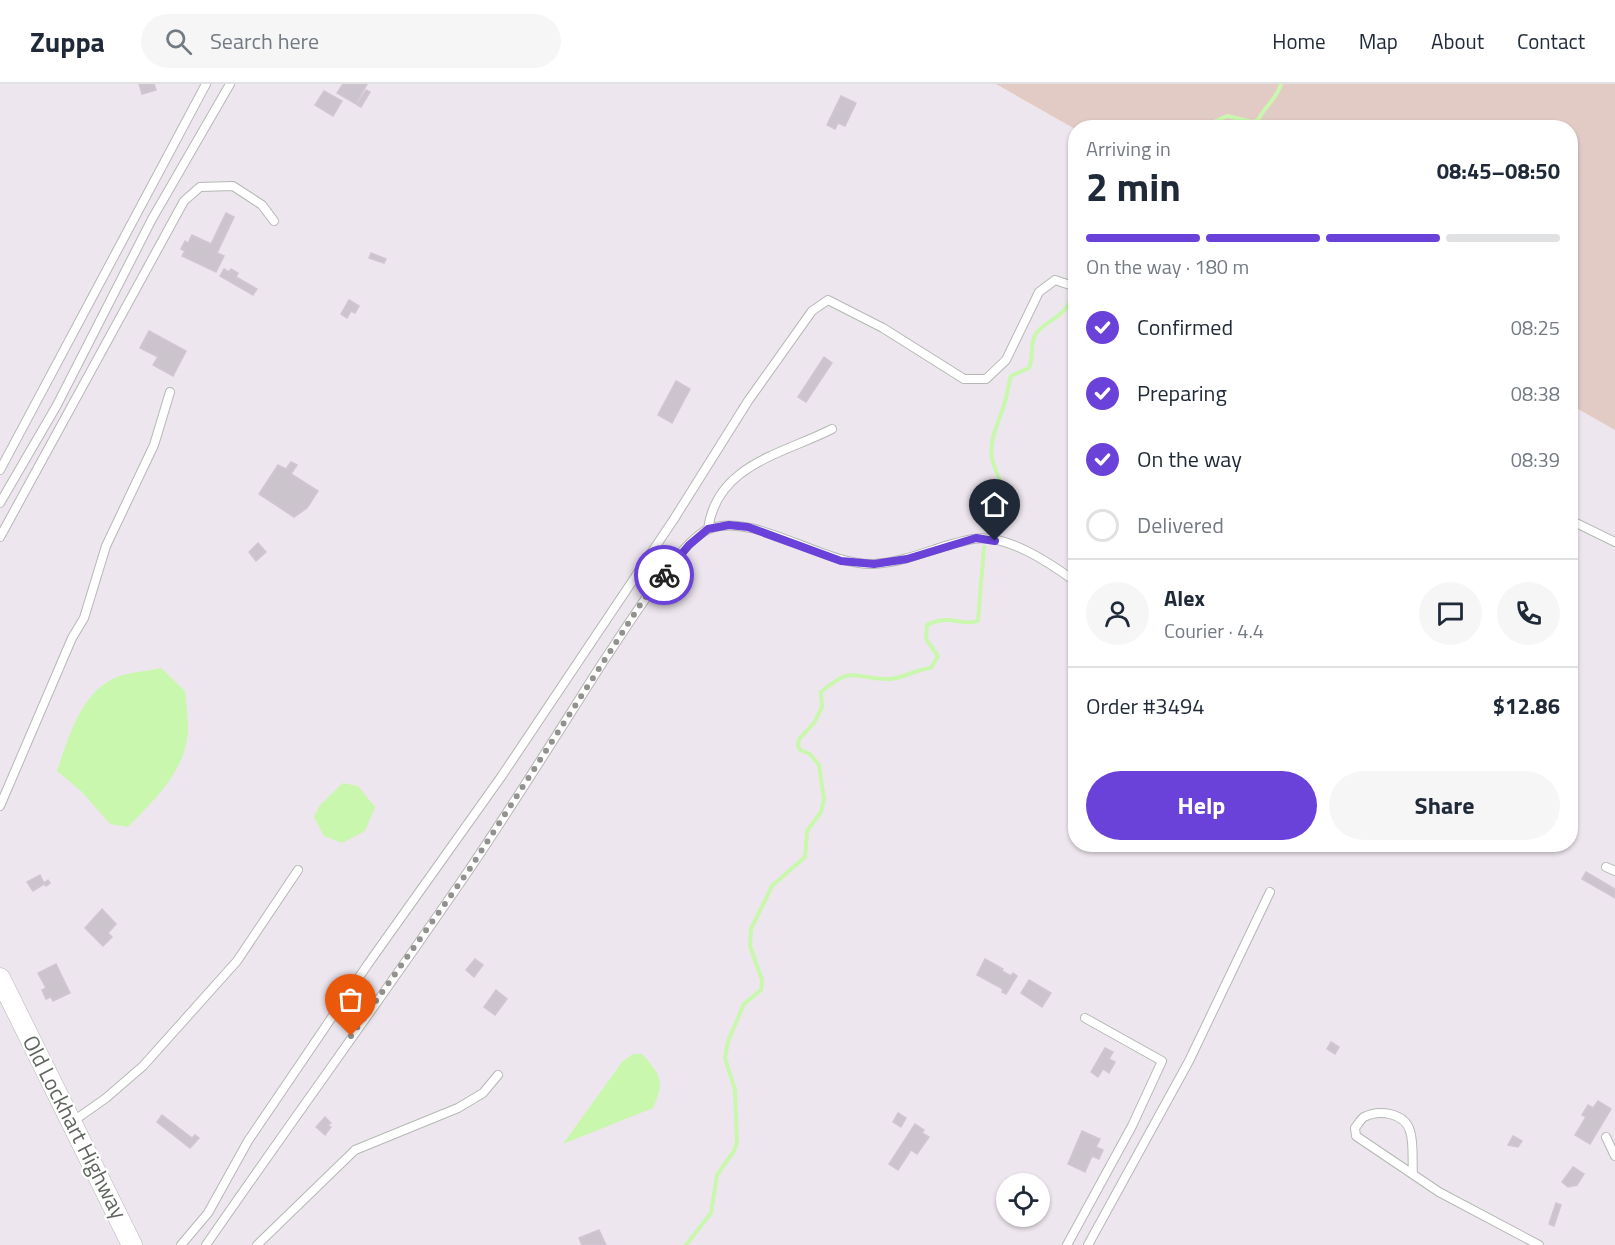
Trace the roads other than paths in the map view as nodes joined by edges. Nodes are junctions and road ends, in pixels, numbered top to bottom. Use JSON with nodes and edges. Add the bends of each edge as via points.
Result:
{"nodes":[{"id":1,"x":206,"y":84,"type":"edge"},
{"id":2,"x":230,"y":84,"type":"edge"},
{"id":3,"x":274,"y":221,"type":"dead end"},
{"id":4,"x":1068,"y":284,"type":"edge"},
{"id":5,"x":170,"y":392,"type":"dead end"},
{"id":6,"x":832,"y":429,"type":"dead end"},
{"id":7,"x":0,"y":470,"type":"edge"},
{"id":8,"x":0,"y":503,"type":"edge"},
{"id":9,"x":1578,"y":524,"type":"edge"},
{"id":10,"x":708,"y":529,"type":"junction"},
{"id":11,"x":0,"y":537,"type":"edge"},
{"id":12,"x":1615,"y":542,"type":"edge"},
{"id":13,"x":1068,"y":576,"type":"edge"},
{"id":14,"x":0,"y":806,"type":"edge"},
{"id":15,"x":1606,"y":867,"type":"dead end"},
{"id":16,"x":298,"y":870,"type":"dead end"},
{"id":17,"x":1615,"y":871,"type":"edge"},
{"id":18,"x":1270,"y":892,"type":"dead end"},
{"id":19,"x":0,"y":978,"type":"edge"},
{"id":20,"x":1085,"y":1018,"type":"dead end"},
{"id":21,"x":498,"y":1075,"type":"dead end"},
{"id":22,"x":72,"y":1122,"type":"junction"},
{"id":23,"x":1606,"y":1137,"type":"dead end"},
{"id":24,"x":1615,"y":1156,"type":"edge"},
{"id":25,"x":1413,"y":1174,"type":"junction"},
{"id":26,"x":132,"y":1245,"type":"edge"},
{"id":27,"x":181,"y":1245,"type":"edge"},
{"id":28,"x":206,"y":1245,"type":"edge"},
{"id":29,"x":257,"y":1245,"type":"edge"},
{"id":30,"x":1067,"y":1245,"type":"edge"},
{"id":31,"x":1088,"y":1245,"type":"edge"},
{"id":32,"x":1539,"y":1245,"type":"edge"}],
"edges":[{"from":1,"to":7,"type":"lane"},
{"from":2,"to":8,"type":"lane","via":[[152,219],[57,405]]},
{"from":3,"to":11,"type":"lane","via":[[262,205],[233,186],[200,187],[184,201]]},
{"from":4,"to":27,"type":"lane","via":[[1055,280],[1039,292],[1006,360],[986,380],[964,380],[883,328],[828,300],[812,311],[748,401],[501,777],[249,1141],[208,1213]]},
{"from":5,"to":14,"type":"lane","via":[[154,445],[100,559],[84,618]]},
{"from":6,"to":10,"type":"lane","via":[[744,469],[714,506]]},
{"from":9,"to":12,"type":"lane"},
{"from":10,"to":13,"type":"lane","via":[[748,527],[841,561],[874,564],[907,559],[976,538],[1015,544]]},
{"from":10,"to":28,"type":"lane","via":[[689,545],[644,599],[469,870]]},
{"from":15,"to":17,"type":"lane"},
{"from":16,"to":22,"type":"lane","via":[[237,961],[159,1049],[121,1085]]},
{"from":18,"to":31,"type":"lane","via":[[1190,1061]]},
{"from":19,"to":22,"type":"street","name":"Old Lockhart Highway"},
{"from":20,"to":30,"type":"lane","via":[[1162,1061],[1132,1126]]},
{"from":21,"to":29,"type":"lane","via":[[483,1093],[458,1108],[356,1150]]},
{"from":22,"to":26,"type":"street","name":"Old Lockhart Highway"},
{"from":23,"to":24,"type":"lane"},
{"from":25,"to":25,"type":"lane","via":[[1356,1136],[1355,1128],[1363,1118],[1383,1113],[1402,1119],[1410,1130]]},
{"from":25,"to":32,"type":"lane"}]}
